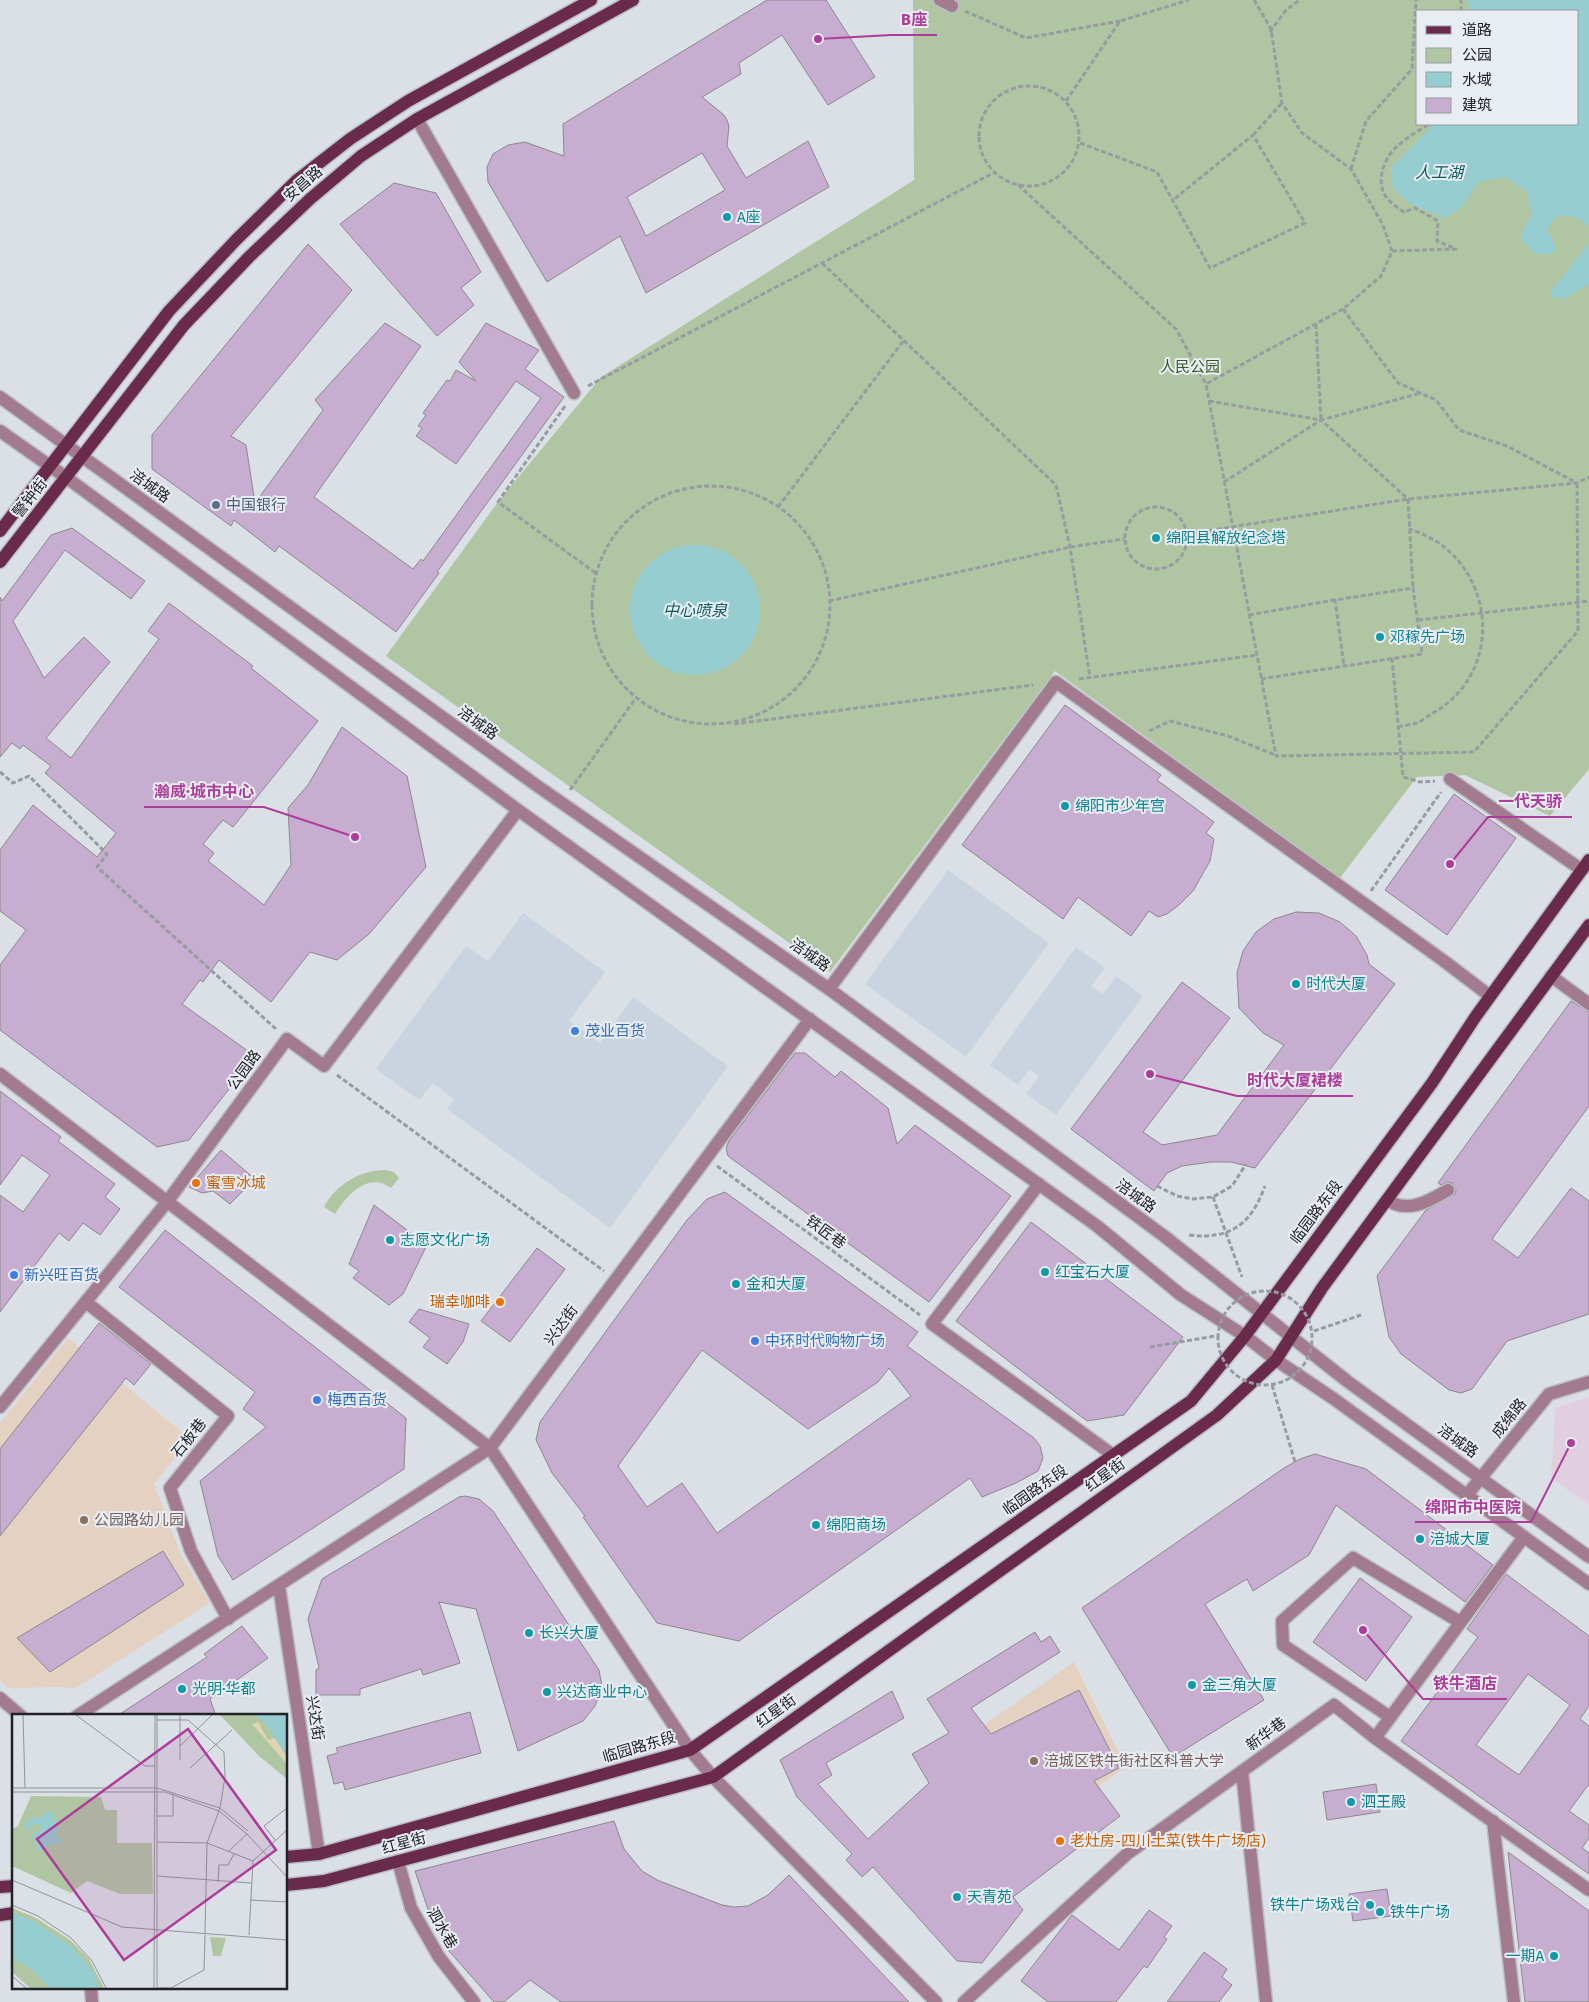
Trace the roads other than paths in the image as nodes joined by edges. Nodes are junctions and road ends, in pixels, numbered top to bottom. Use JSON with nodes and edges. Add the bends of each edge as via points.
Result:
{"nodes":[{"id":1,"x":591,"y":0,"type":"edge"},
{"id":2,"x":633,"y":0,"type":"edge"},
{"id":3,"x":940,"y":0,"type":"edge"},
{"id":4,"x":952,"y":6,"type":"road end"},
{"id":5,"x":418,"y":119,"type":"junction"},
{"id":6,"x":574,"y":393,"type":"road end"},
{"id":7,"x":0,"y":397,"type":"edge"},
{"id":8,"x":0,"y":431,"type":"edge"},
{"id":9,"x":66,"y":445,"type":"junction"},
{"id":10,"x":83,"y":457,"type":"junction"},
{"id":11,"x":50,"y":467,"type":"junction"},
{"id":12,"x":67,"y":478,"type":"junction"},
{"id":13,"x":0,"y":531,"type":"edge"},
{"id":14,"x":0,"y":562,"type":"edge"},
{"id":15,"x":1450,"y":779,"type":"road end"},
{"id":16,"x":518,"y":810,"type":"junction"},
{"id":17,"x":1585,"y":865,"type":"edge"},
{"id":18,"x":1589,"y":925,"type":"edge"},
{"id":19,"x":1551,"y":976,"type":"junction"},
{"id":20,"x":829,"y":989,"type":"junction"},
{"id":21,"x":1490,"y":996,"type":"junction"},
{"id":22,"x":1589,"y":1004,"type":"edge"},
{"id":23,"x":810,"y":1019,"type":"junction"},
{"id":24,"x":0,"y":1074,"type":"edge"},
{"id":25,"x":1039,"y":1184,"type":"junction"},
{"id":26,"x":1448,"y":1190,"type":"dead end"},
{"id":27,"x":1387,"y":1200,"type":"junction"},
{"id":28,"x":167,"y":1202,"type":"junction"},
{"id":29,"x":86,"y":1302,"type":"junction"},
{"id":30,"x":1261,"y":1314,"type":"junction"},
{"id":31,"x":1245,"y":1336,"type":"junction"},
{"id":32,"x":1291,"y":1337,"type":"junction"},
{"id":33,"x":1276,"y":1360,"type":"junction"},
{"id":34,"x":1589,"y":1382,"type":"edge"},
{"id":35,"x":0,"y":1407,"type":"edge"},
{"id":36,"x":490,"y":1448,"type":"junction"},
{"id":37,"x":1113,"y":1455,"type":"junction"},
{"id":38,"x":1481,"y":1478,"type":"junction"},
{"id":39,"x":1467,"y":1494,"type":"junction"},
{"id":40,"x":1523,"y":1538,"type":"junction"},
{"id":41,"x":1589,"y":1557,"type":"edge"},
{"id":42,"x":1589,"y":1584,"type":"edge"},
{"id":43,"x":279,"y":1586,"type":"junction"},
{"id":44,"x":228,"y":1619,"type":"junction"},
{"id":45,"x":1460,"y":1622,"type":"junction"},
{"id":46,"x":0,"y":1698,"type":"edge"},
{"id":47,"x":19,"y":1714,"type":"edge"},
{"id":48,"x":80,"y":1714,"type":"edge"},
{"id":49,"x":1390,"y":1716,"type":"junction"},
{"id":50,"x":1375,"y":1738,"type":"junction"},
{"id":51,"x":690,"y":1750,"type":"junction"},
{"id":52,"x":1242,"y":1771,"type":"junction"},
{"id":53,"x":713,"y":1777,"type":"junction"},
{"id":54,"x":1493,"y":1821,"type":"junction"},
{"id":55,"x":319,"y":1854,"type":"junction"},
{"id":56,"x":288,"y":1858,"type":"edge"},
{"id":57,"x":398,"y":1861,"type":"junction"},
{"id":58,"x":288,"y":1885,"type":"edge"},
{"id":59,"x":1589,"y":1890,"type":"edge"},
{"id":60,"x":474,"y":2002,"type":"edge"},
{"id":61,"x":936,"y":2002,"type":"edge"},
{"id":62,"x":964,"y":2002,"type":"edge"},
{"id":63,"x":1266,"y":2002,"type":"edge"},
{"id":64,"x":1514,"y":2002,"type":"edge"}],
"edges":[{"from":1,"to":9,"type":"main road","name":"安昌路","via":[[408,101],[350,139],[296,181],[169,311]]},
{"from":2,"to":5,"type":"main road","name":"安昌路"},
{"from":3,"to":4,"type":"street"},
{"from":5,"to":6,"type":"street"},
{"from":5,"to":10,"type":"main road","name":"安昌路","via":[[361,156],[249,257],[184,325]]},
{"from":7,"to":9,"type":"street","name":"涪城路"},
{"from":8,"to":11,"type":"street"},
{"from":9,"to":10,"type":"street","name":"涪城路"},
{"from":9,"to":11,"type":"main road","name":"警钟街"},
{"from":10,"to":12,"type":"main road","name":"安昌路"},
{"from":10,"to":20,"type":"street","name":"涪城路","via":[[561,802]]},
{"from":11,"to":12,"type":"street"},
{"from":11,"to":13,"type":"main road","name":"警钟街"},
{"from":12,"to":14,"type":"main road","name":"警钟街"},
{"from":12,"to":16,"type":"street"},
{"from":15,"to":17,"type":"street"},
{"from":16,"to":23,"type":"street"},
{"from":16,"to":28,"type":"street","name":"公园路","via":[[324,1066],[287,1039]]},
{"from":17,"to":21,"type":"main road","name":"临园路东段"},
{"from":18,"to":19,"type":"main road","name":"红星街"},
{"from":19,"to":22,"type":"street"},
{"from":19,"to":27,"type":"main road","name":"红星街"},
{"from":20,"to":21,"type":"street","via":[[1056,682]]},
{"from":20,"to":30,"type":"street","name":"涪城路","via":[[1164,1236]]},
{"from":21,"to":30,"type":"main road","name":"临园路东段","via":[[1432,1083]]},
{"from":23,"to":25,"type":"street"},
{"from":23,"to":36,"type":"street","name":"兴达街"},
{"from":24,"to":28,"type":"street"},
{"from":25,"to":31,"type":"street","via":[[1097,1226],[1181,1295]]},
{"from":25,"to":37,"type":"street","via":[[932,1324]]},
{"from":26,"to":27,"type":"street","via":[[1418,1205],[1394,1205]]},
{"from":27,"to":32,"type":"main road","name":"红星街","via":[[1322,1288]]},
{"from":28,"to":29,"type":"street","name":"公园路"},
{"from":28,"to":36,"type":"street"},
{"from":29,"to":35,"type":"street","name":"公园路"},
{"from":29,"to":44,"type":"street","name":"石板巷","via":[[228,1416],[170,1488],[191,1551]]},
{"from":30,"to":31,"type":"main road","name":"临园路东段"},
{"from":30,"to":32,"type":"street","name":"涪城路"},
{"from":31,"to":33,"type":"street"},
{"from":31,"to":37,"type":"main road","name":"临园路东段","via":[[1190,1401]]},
{"from":32,"to":33,"type":"main road","name":"红星街"},
{"from":32,"to":38,"type":"street","name":"涪城路"},
{"from":33,"to":39,"type":"street"},
{"from":33,"to":53,"type":"main road","name":"红星街","via":[[1217,1415]]},
{"from":34,"to":38,"type":"street","name":"成绵路","via":[[1549,1394]]},
{"from":36,"to":43,"type":"street","name":"兴达街"},
{"from":36,"to":51,"type":"street"},
{"from":37,"to":51,"type":"main road","name":"临园路东段"},
{"from":38,"to":39,"type":"street","name":"成绵路"},
{"from":38,"to":41,"type":"street","name":"涪城路"},
{"from":39,"to":40,"type":"street"},
{"from":40,"to":42,"type":"street"},
{"from":40,"to":45,"type":"street"},
{"from":43,"to":44,"type":"street","name":"兴达街"},
{"from":43,"to":55,"type":"street","name":"兴达街"},
{"from":44,"to":48,"type":"street","name":"兴达街"},
{"from":45,"to":49,"type":"street"},
{"from":45,"to":49,"type":"street","via":[[1353,1558],[1282,1621],[1283,1645]]},
{"from":46,"to":47,"type":"street"},
{"from":49,"to":50,"type":"street"},
{"from":50,"to":52,"type":"street","name":"新华巷","via":[[1334,1705]]},
{"from":50,"to":54,"type":"street"},
{"from":51,"to":53,"type":"street"},
{"from":51,"to":55,"type":"main road","name":"临园路东段"},
{"from":52,"to":62,"type":"street","name":"新华巷","via":[[1127,1854]]},
{"from":52,"to":63,"type":"street"},
{"from":53,"to":57,"type":"main road","name":"红星街"},
{"from":53,"to":61,"type":"street"},
{"from":54,"to":59,"type":"street"},
{"from":54,"to":64,"type":"street"},
{"from":55,"to":56,"type":"main road","name":"临园路东段"},
{"from":57,"to":58,"type":"main road","name":"红星街","via":[[324,1881]]},
{"from":57,"to":60,"type":"street","name":"泗水巷","via":[[411,1908],[438,1957]]}]}
